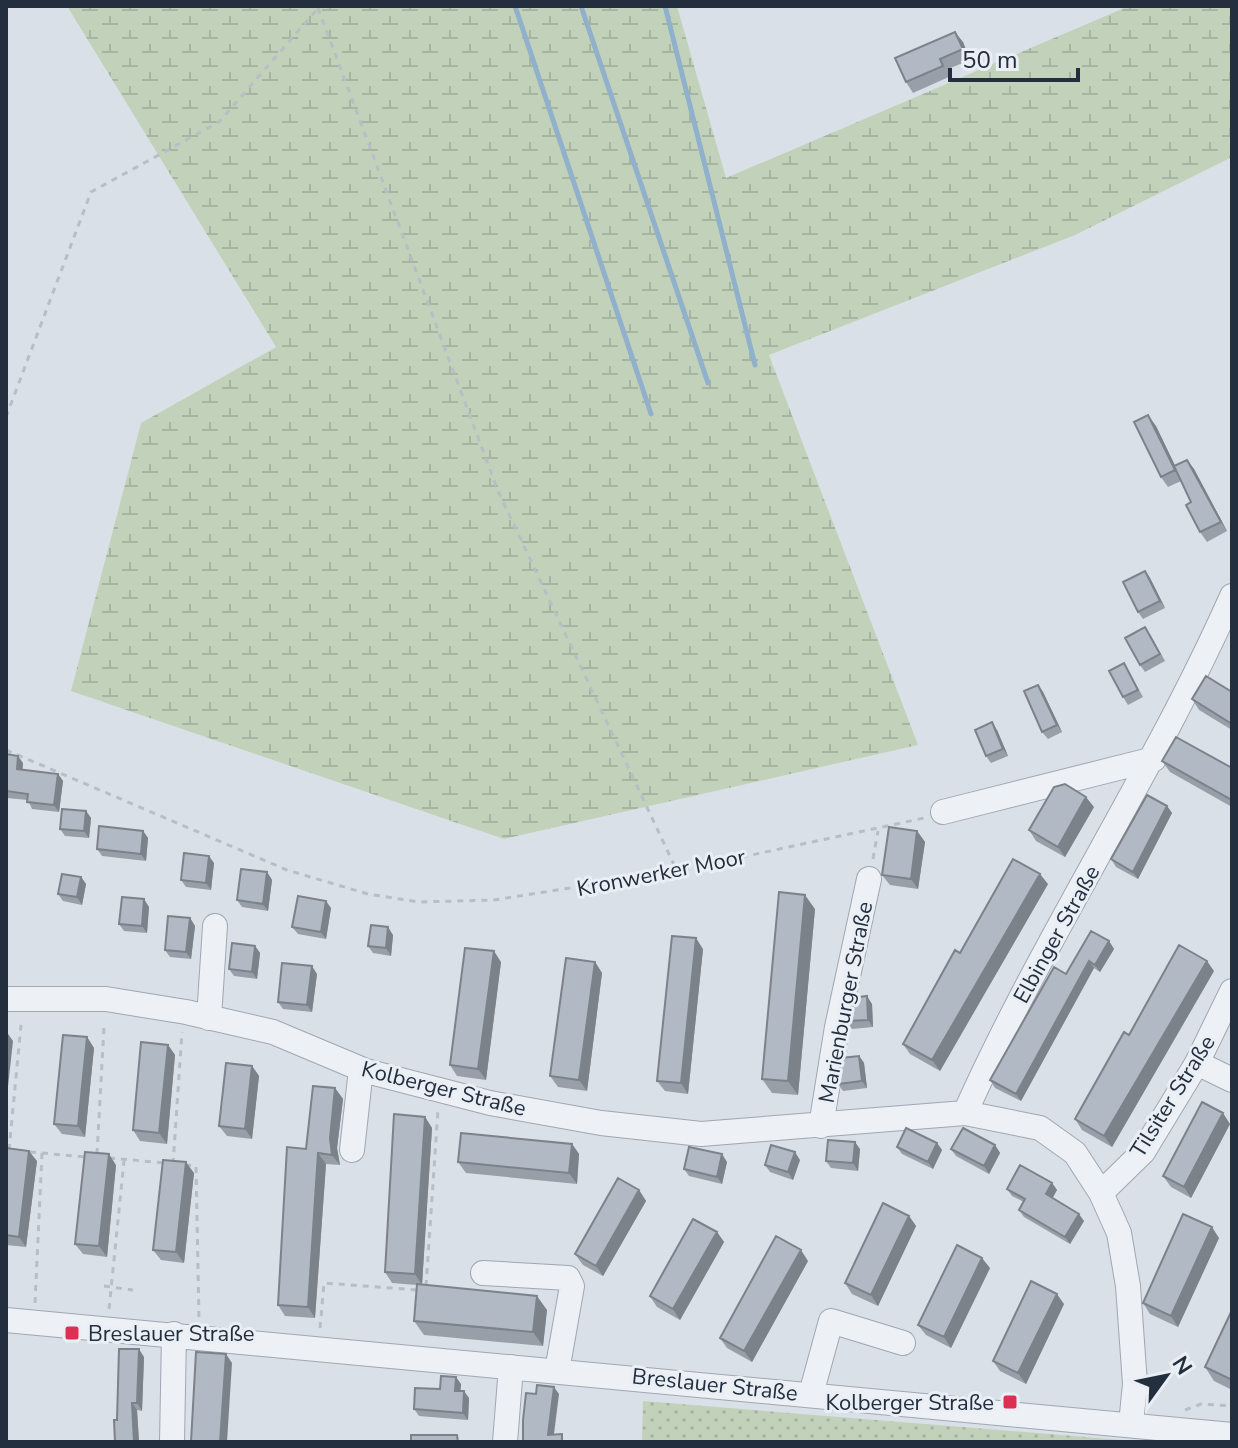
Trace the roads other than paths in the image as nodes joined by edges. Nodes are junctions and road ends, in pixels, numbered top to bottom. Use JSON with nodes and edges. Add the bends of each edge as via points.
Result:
{"nodes":[{"id":1,"x":1232,"y":596,"type":"edge"},
{"id":2,"x":1154,"y":759,"type":"junction"},
{"id":3,"x":943,"y":812,"type":"road end"},
{"id":4,"x":869,"y":879,"type":"road end"},
{"id":5,"x":215,"y":926,"type":"dead end"},
{"id":6,"x":1232,"y":991,"type":"edge"},
{"id":7,"x":6,"y":999,"type":"edge"},
{"id":8,"x":197,"y":1015,"type":"junction"},
{"id":9,"x":1223,"y":1031,"type":"edge"},
{"id":10,"x":1197,"y":1063,"type":"junction"},
{"id":11,"x":361,"y":1069,"type":"junction"},
{"id":12,"x":1232,"y":1080,"type":"edge"},
{"id":13,"x":965,"y":1113,"type":"junction"},
{"id":14,"x":821,"y":1126,"type":"junction"},
{"id":15,"x":352,"y":1150,"type":"dead end"},
{"id":16,"x":1101,"y":1193,"type":"junction"},
{"id":17,"x":483,"y":1273,"type":"dead end"},
{"id":18,"x":6,"y":1320,"type":"edge"},
{"id":19,"x":174,"y":1334,"type":"junction"},
{"id":20,"x":903,"y":1343,"type":"dead end"},
{"id":21,"x":511,"y":1367,"type":"junction"},
{"id":22,"x":557,"y":1371,"type":"junction"},
{"id":23,"x":811,"y":1394,"type":"junction"},
{"id":24,"x":1131,"y":1424,"type":"junction"},
{"id":25,"x":1232,"y":1435,"type":"edge"},
{"id":26,"x":1210,"y":1437,"type":"edge"},
{"id":27,"x":172,"y":1442,"type":"edge"},
{"id":28,"x":505,"y":1442,"type":"edge"}],
"edges":[{"from":1,"to":2,"type":"street"},
{"from":2,"to":3,"type":"street"},
{"from":2,"to":13,"type":"street","name":"Elbinger Straße","via":[[1000,1034]]},
{"from":4,"to":14,"type":"street","name":"Marienburger Straße"},
{"from":5,"to":8,"type":"street"},
{"from":6,"to":9,"type":"street","name":"Tilsiter Straße"},
{"from":7,"to":8,"type":"street","name":"Kolberger Straße","via":[[106,999]]},
{"from":8,"to":11,"type":"street","name":"Kolberger Straße","via":[[273,1032]]},
{"from":9,"to":10,"type":"street","name":"Tilsiter Straße"},
{"from":10,"to":12,"type":"street"},
{"from":10,"to":16,"type":"street","name":"Tilsiter Straße","via":[[1143,1152]]},
{"from":11,"to":14,"type":"street","name":"Kolberger Straße","via":[[601,1123],[701,1134]]},
{"from":11,"to":15,"type":"street"},
{"from":13,"to":14,"type":"street","name":"Kolberger Straße"},
{"from":13,"to":16,"type":"street","name":"Kolberger Straße","via":[[1040,1128],[1075,1153]]},
{"from":16,"to":24,"type":"street","name":"Kolberger Straße","via":[[1119,1233],[1128,1286],[1135,1384]]},
{"from":17,"to":22,"type":"street","via":[[568,1278],[572,1286]]},
{"from":18,"to":19,"type":"street","name":"Breslauer Straße"},
{"from":19,"to":21,"type":"street","name":"Breslauer Straße"},
{"from":19,"to":27,"type":"street"},
{"from":20,"to":23,"type":"street","via":[[831,1321]]},
{"from":21,"to":22,"type":"street","name":"Breslauer Straße"},
{"from":21,"to":28,"type":"street"},
{"from":22,"to":23,"type":"street","name":"Breslauer Straße"},
{"from":23,"to":24,"type":"street","name":"Breslauer Straße"},
{"from":24,"to":26,"type":"street","name":"Breslauer Straße"},
{"from":25,"to":26,"type":"street","name":"Breslauer Straße"}]}
